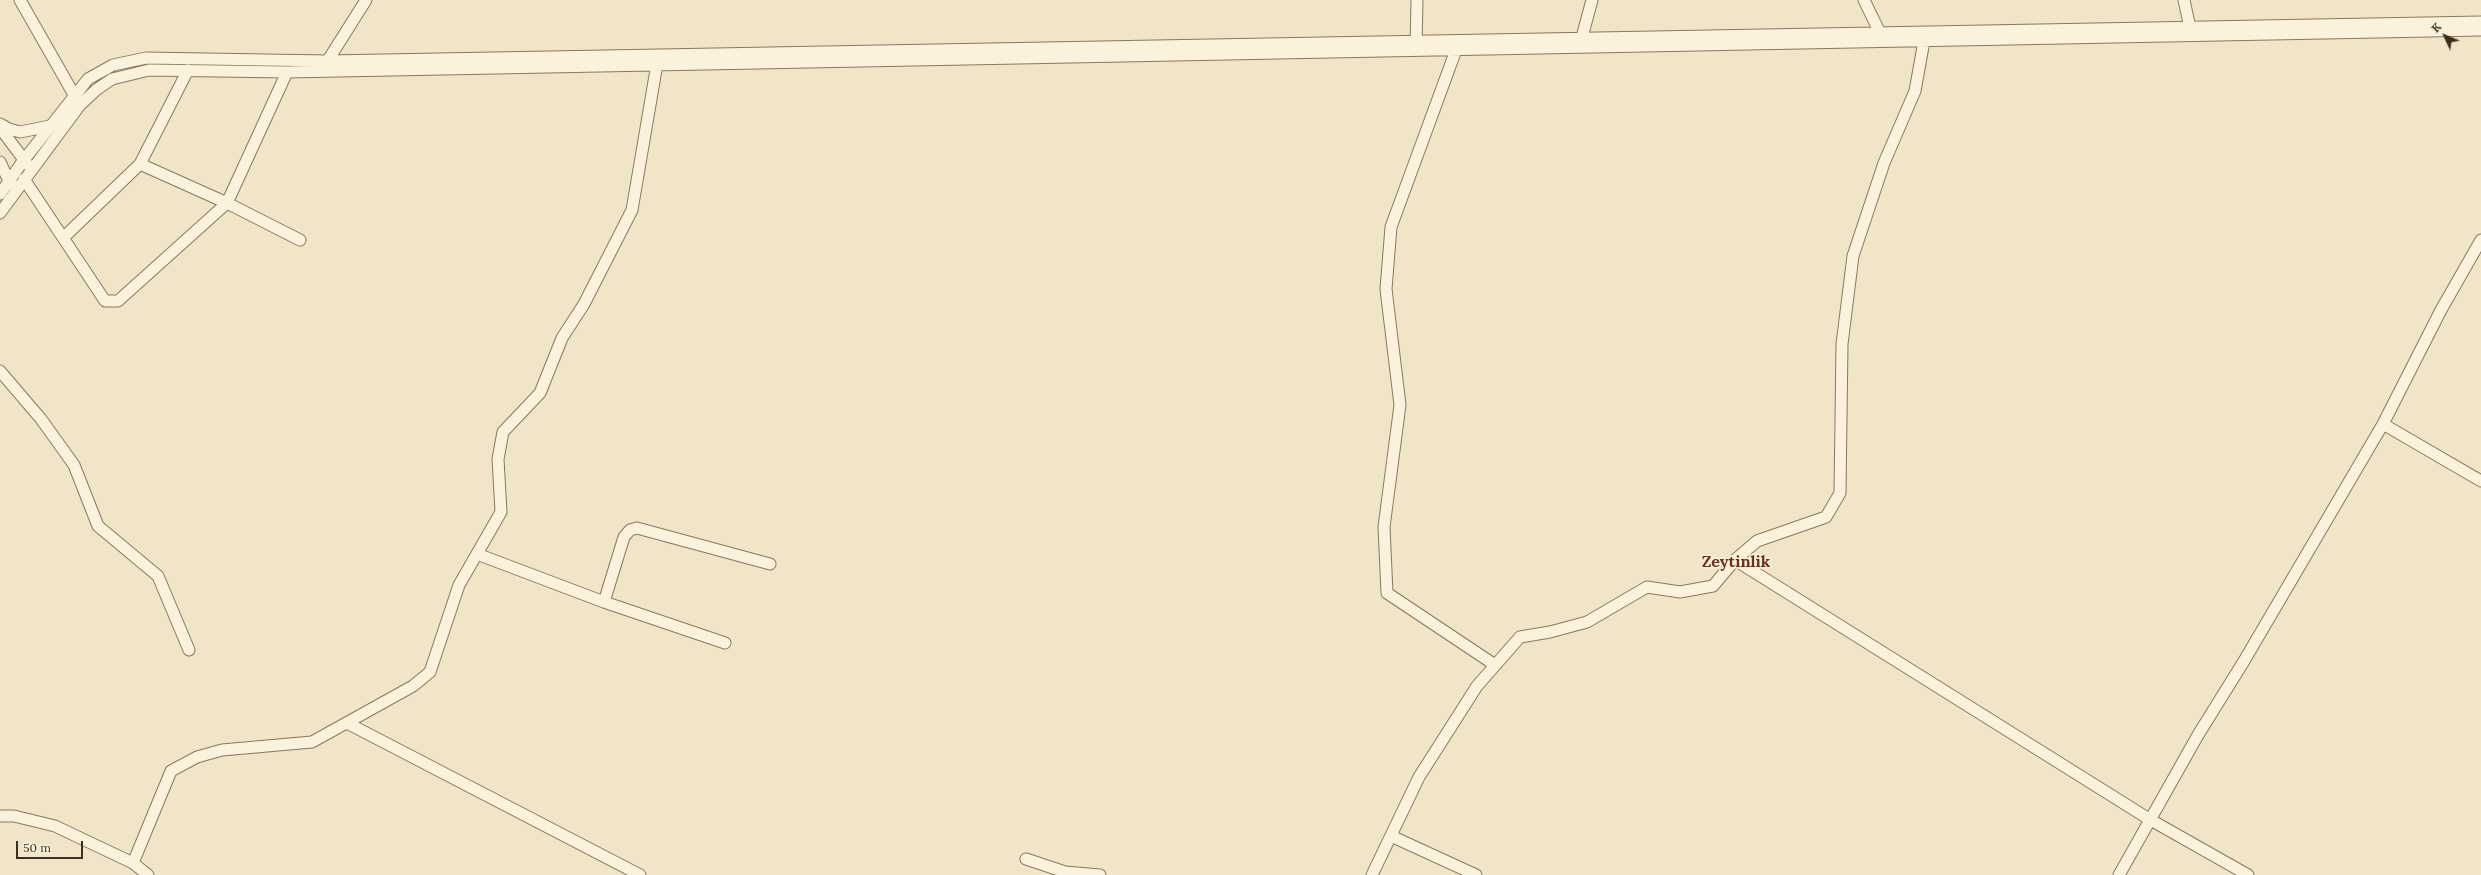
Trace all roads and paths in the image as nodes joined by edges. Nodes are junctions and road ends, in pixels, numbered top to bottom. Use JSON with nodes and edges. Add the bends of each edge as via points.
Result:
{"nodes":[{"id":1,"x":20,"y":0,"type":"edge"},
{"id":2,"x":366,"y":0,"type":"edge"},
{"id":3,"x":1417,"y":0,"type":"edge"},
{"id":4,"x":1592,"y":0,"type":"edge"},
{"id":5,"x":1864,"y":0,"type":"edge"},
{"id":6,"x":2184,"y":0,"type":"edge"},
{"id":7,"x":2481,"y":22,"type":"edge"},
{"id":8,"x":2190,"y":28,"type":"junction"},
{"id":9,"x":2481,"y":30,"type":"edge"},
{"id":10,"x":1882,"y":36,"type":"junction"},
{"id":11,"x":1582,"y":37,"type":"junction"},
{"id":12,"x":1924,"y":41,"type":"junction"},
{"id":13,"x":1416,"y":45,"type":"junction"},
{"id":14,"x":1456,"y":50,"type":"junction"},
{"id":15,"x":328,"y":61,"type":"junction"},
{"id":16,"x":657,"y":64,"type":"junction"},
{"id":17,"x":188,"y":70,"type":"junction"},
{"id":18,"x":321,"y":71,"type":"junction"},
{"id":19,"x":287,"y":72,"type":"junction"},
{"id":20,"x":74,"y":95,"type":"junction"},
{"id":21,"x":80,"y":105,"type":"junction"},
{"id":22,"x":0,"y":124,"type":"edge"},
{"id":23,"x":50,"y":126,"type":"junction"},
{"id":24,"x":0,"y":128,"type":"edge"},
{"id":25,"x":0,"y":162,"type":"edge"},
{"id":26,"x":27,"y":164,"type":"junction"},
{"id":27,"x":140,"y":164,"type":"junction"},
{"id":28,"x":17,"y":183,"type":"junction"},
{"id":29,"x":0,"y":194,"type":"edge"},
{"id":30,"x":227,"y":203,"type":"junction"},
{"id":31,"x":0,"y":213,"type":"edge"},
{"id":32,"x":63,"y":238,"type":"junction"},
{"id":33,"x":300,"y":240,"type":"dead end"},
{"id":34,"x":2481,"y":240,"type":"edge"},
{"id":35,"x":0,"y":371,"type":"edge"},
{"id":36,"x":2383,"y":424,"type":"junction"},
{"id":37,"x":2481,"y":481,"type":"edge"},
{"id":38,"x":477,"y":554,"type":"junction"},
{"id":39,"x":1735,"y":560,"type":"junction"},
{"id":40,"x":770,"y":564,"type":"dead end"},
{"id":41,"x":604,"y":602,"type":"junction"},
{"id":42,"x":725,"y":643,"type":"dead end"},
{"id":43,"x":189,"y":650,"type":"dead end"},
{"id":44,"x":1495,"y":665,"type":"junction"},
{"id":45,"x":347,"y":723,"type":"junction"},
{"id":46,"x":0,"y":816,"type":"edge"},
{"id":47,"x":2149,"y":819,"type":"junction"},
{"id":48,"x":1391,"y":836,"type":"junction"},
{"id":49,"x":1026,"y":859,"type":"dead end"},
{"id":50,"x":133,"y":863,"type":"junction"},
{"id":51,"x":148,"y":875,"type":"edge"},
{"id":52,"x":640,"y":875,"type":"edge"},
{"id":53,"x":1100,"y":875,"type":"edge"},
{"id":54,"x":1372,"y":875,"type":"edge"},
{"id":55,"x":1476,"y":875,"type":"edge"},
{"id":56,"x":2119,"y":875,"type":"edge"},
{"id":57,"x":2248,"y":875,"type":"edge"}],
"edges":[{"from":1,"to":20,"type":"street"},
{"from":2,"to":15,"type":"street"},
{"from":3,"to":13,"type":"street"},
{"from":4,"to":11,"type":"street"},
{"from":5,"to":10,"type":"street"},
{"from":6,"to":8,"type":"street"},
{"from":7,"to":8,"type":"street"},
{"from":8,"to":10,"type":"street"},
{"from":9,"to":12,"type":"street"},
{"from":10,"to":11,"type":"street"},
{"from":10,"to":12,"type":"street"},
{"from":10,"to":14,"type":"street"},
{"from":11,"to":13,"type":"street"},
{"from":12,"to":39,"type":"street","via":[[1914,91],[1884,163],[1853,256],[1842,344],[1840,493],[1826,517],[1757,541]]},
{"from":13,"to":14,"type":"street"},
{"from":13,"to":15,"type":"street"},
{"from":13,"to":16,"type":"street"},
{"from":14,"to":44,"type":"street","via":[[1391,227],[1386,289],[1400,405],[1384,527],[1387,593]]},
{"from":15,"to":18,"type":"street"},
{"from":15,"to":20,"type":"street","via":[[146,58],[124,61],[100,71],[88,79]]},
{"from":16,"to":18,"type":"street"},
{"from":16,"to":38,"type":"street","via":[[632,210],[584,304],[562,338],[540,393],[503,432],[498,459],[501,512]]},
{"from":17,"to":19,"type":"street"},
{"from":17,"to":21,"type":"street","via":[[149,70],[112,79]]},
{"from":17,"to":27,"type":"street"},
{"from":18,"to":19,"type":"street"},
{"from":19,"to":30,"type":"street"},
{"from":20,"to":21,"type":"street"},
{"from":20,"to":23,"type":"street"},
{"from":21,"to":26,"type":"street"},
{"from":22,"to":23,"type":"street","via":[[20,132]]},
{"from":23,"to":26,"type":"street"},
{"from":24,"to":26,"type":"street"},
{"from":25,"to":28,"type":"street"},
{"from":26,"to":28,"type":"street"},
{"from":27,"to":30,"type":"street"},
{"from":27,"to":32,"type":"street"},
{"from":28,"to":29,"type":"street"},
{"from":28,"to":31,"type":"street"},
{"from":28,"to":32,"type":"street"},
{"from":30,"to":32,"type":"street","via":[[118,301],[105,301]]},
{"from":30,"to":33,"type":"street"},
{"from":34,"to":36,"type":"street"},
{"from":35,"to":43,"type":"street","via":[[74,465],[98,526],[158,576]]},
{"from":36,"to":37,"type":"street"},
{"from":36,"to":47,"type":"street"},
{"from":38,"to":41,"type":"street"},
{"from":38,"to":45,"type":"street","via":[[459,585],[430,672],[413,686]]},
{"from":39,"to":44,"type":"street","via":[[1713,586],[1680,592],[1647,587],[1587,622],[1520,637]]},
{"from":39,"to":47,"type":"street"},
{"from":40,"to":41,"type":"street","via":[[637,528],[630,530],[624,537]]},
{"from":41,"to":42,"type":"street"},
{"from":44,"to":48,"type":"street","via":[[1477,686],[1419,777]]},
{"from":45,"to":50,"type":"street","via":[[312,742],[222,750],[197,757],[172,771]]},
{"from":45,"to":52,"type":"street"},
{"from":46,"to":50,"type":"street","via":[[14,816],[55,826]]},
{"from":47,"to":56,"type":"street"},
{"from":47,"to":57,"type":"street"},
{"from":48,"to":54,"type":"street"},
{"from":48,"to":55,"type":"street"},
{"from":49,"to":53,"type":"street","via":[[1065,872]]},
{"from":50,"to":51,"type":"street"}]}
